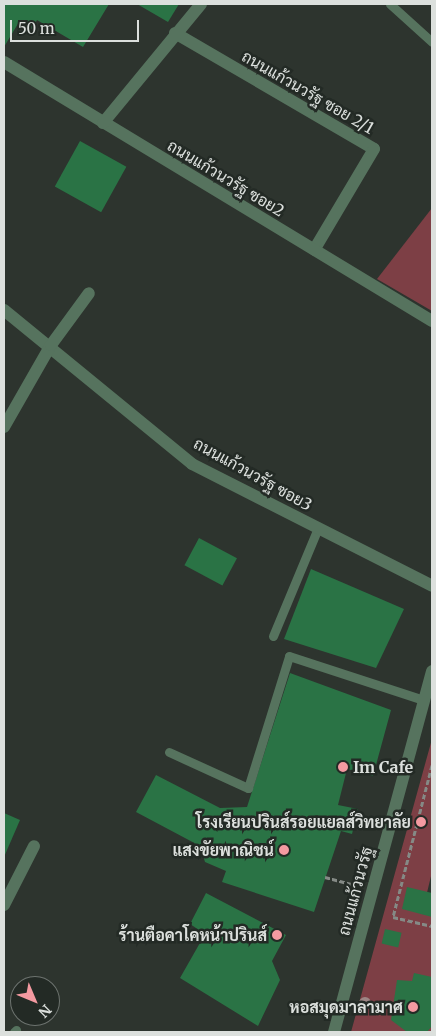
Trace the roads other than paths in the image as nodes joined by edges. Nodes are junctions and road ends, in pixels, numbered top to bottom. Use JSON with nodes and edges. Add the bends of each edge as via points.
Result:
{"nodes":[{"id":1,"x":201,"y":4,"type":"edge"},
{"id":2,"x":390,"y":4,"type":"edge"},
{"id":3,"x":176,"y":33,"type":"junction"},
{"id":4,"x":432,"y":42,"type":"edge"},
{"id":5,"x":4,"y":62,"type":"edge"},
{"id":6,"x":103,"y":123,"type":"junction"},
{"id":7,"x":314,"y":250,"type":"junction"},
{"id":8,"x":89,"y":293,"type":"dead end"},
{"id":9,"x":4,"y":310,"type":"edge"},
{"id":10,"x":432,"y":320,"type":"edge"},
{"id":11,"x":51,"y":345,"type":"junction"},
{"id":12,"x":4,"y":427,"type":"edge"},
{"id":13,"x":318,"y":528,"type":"junction"},
{"id":14,"x":432,"y":586,"type":"edge"},
{"id":15,"x":274,"y":636,"type":"dead end"},
{"id":16,"x":432,"y":672,"type":"edge"},
{"id":17,"x":426,"y":693,"type":"junction"},
{"id":18,"x":169,"y":752,"type":"dead end"},
{"id":19,"x":34,"y":846,"type":"dead end"},
{"id":20,"x":4,"y":905,"type":"edge"},
{"id":21,"x":334,"y":1032,"type":"edge"}],
"edges":[{"from":1,"to":3,"type":"street"},
{"from":2,"to":4,"type":"lane"},
{"from":3,"to":6,"type":"street"},
{"from":3,"to":7,"type":"street","name":"ถนนแก้วนวรัฐ ซอย 2/1","via":[[374,149]]},
{"from":5,"to":6,"type":"street","name":"ถนนแก้วนวรัฐ ซอย2"},
{"from":6,"to":7,"type":"street","name":"ถนนแก้วนวรัฐ ซอย2"},
{"from":7,"to":10,"type":"street","name":"ถนนแก้วนวรัฐ ซอย2"},
{"from":8,"to":11,"type":"street"},
{"from":9,"to":11,"type":"street","name":"ถนนแก้วนวรัฐ ซอย3"},
{"from":11,"to":12,"type":"street"},
{"from":11,"to":13,"type":"street","name":"ถนนแก้วนวรัฐ ซอย3","via":[[192,464]]},
{"from":13,"to":14,"type":"street","name":"ถนนแก้วนวรัฐ ซอย3"},
{"from":13,"to":15,"type":"lane"},
{"from":16,"to":17,"type":"street","name":"ถนนแก้วนวรัฐ"},
{"from":17,"to":18,"type":"lane","via":[[424,700],[289,656],[248,788]]},
{"from":17,"to":21,"type":"street","name":"ถนนแก้วนวรัฐ"},
{"from":19,"to":20,"type":"street"}]}
